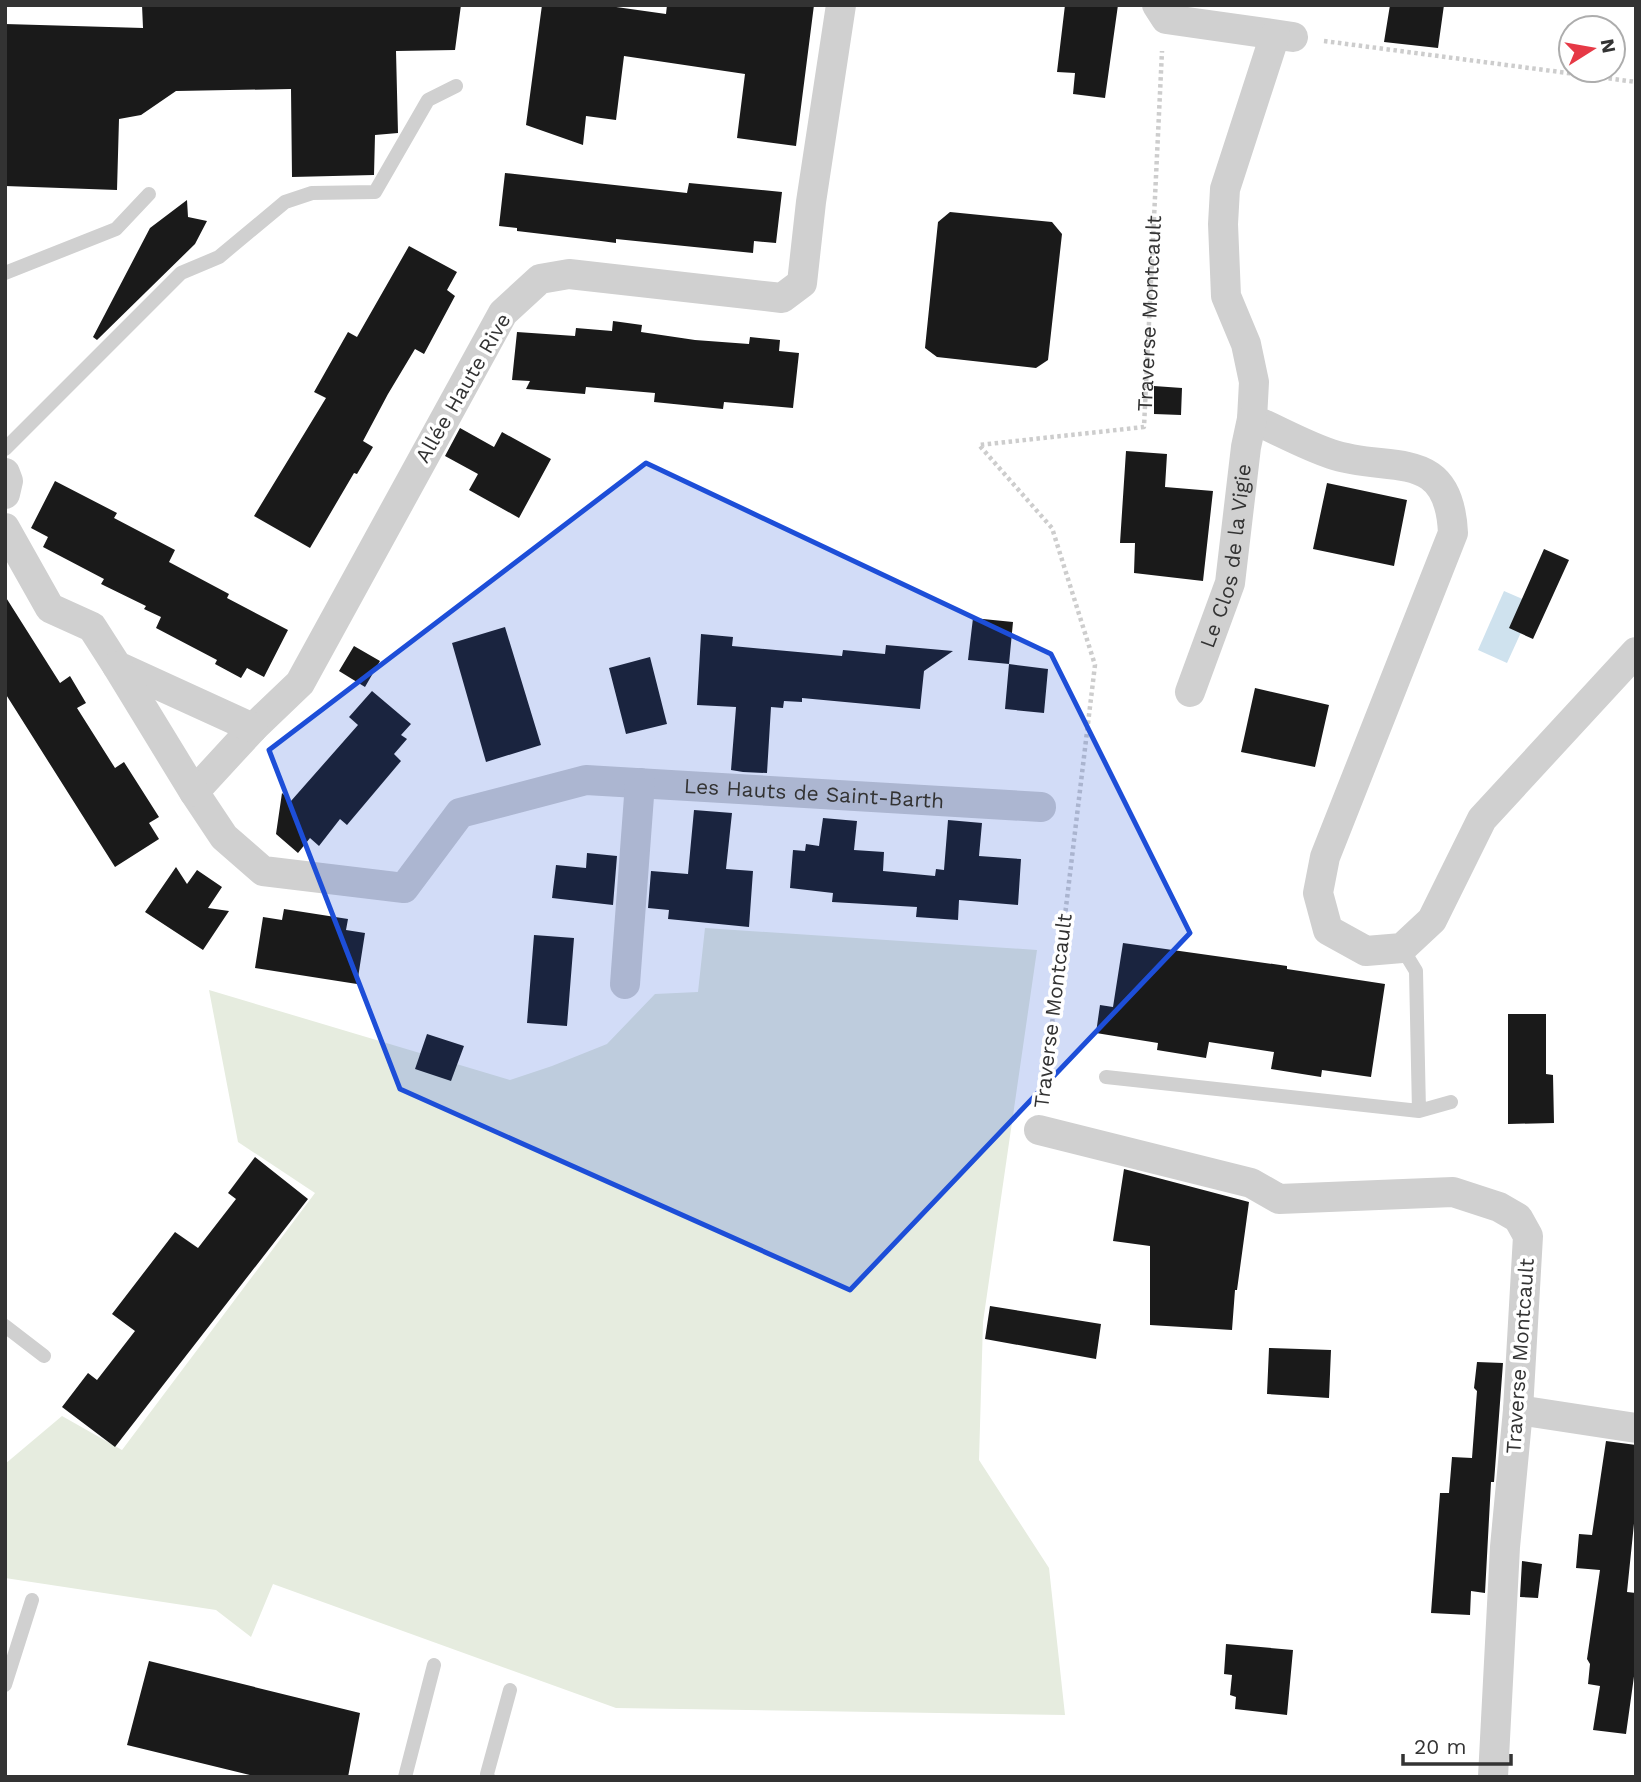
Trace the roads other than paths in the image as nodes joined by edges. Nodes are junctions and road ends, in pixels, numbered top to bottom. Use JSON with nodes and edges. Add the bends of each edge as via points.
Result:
{"nodes":[{"id":1,"x":841,"y":5,"type":"edge"},
{"id":2,"x":1162,"y":12,"type":"edge"},
{"id":3,"x":456,"y":86,"type":"dead end"},
{"id":4,"x":149,"y":194,"type":"dead end"},
{"id":5,"x":5,"y":273,"type":"edge"},
{"id":6,"x":1252,"y":419,"type":"junction"},
{"id":7,"x":5,"y":449,"type":"edge"},
{"id":8,"x":5,"y":528,"type":"edge"},
{"id":9,"x":1636,"y":652,"type":"edge"},
{"id":10,"x":117,"y":666,"type":"junction"},
{"id":11,"x":1190,"y":692,"type":"dead end"},
{"id":12,"x":253,"y":728,"type":"junction"},
{"id":13,"x":640,"y":783,"type":"junction"},
{"id":14,"x":194,"y":792,"type":"junction"},
{"id":15,"x":1041,"y":807,"type":"dead end"},
{"id":16,"x":1402,"y":948,"type":"junction"},
{"id":17,"x":625,"y":984,"type":"dead end"},
{"id":18,"x":1106,"y":1077,"type":"dead end"},
{"id":19,"x":1451,"y":1102,"type":"dead end"},
{"id":20,"x":1419,"y":1111,"type":"junction"},
{"id":21,"x":1039,"y":1130,"type":"road end"},
{"id":22,"x":5,"y":1326,"type":"edge"},
{"id":23,"x":44,"y":1356,"type":"dead end"},
{"id":24,"x":1518,"y":1410,"type":"junction"},
{"id":25,"x":1636,"y":1428,"type":"edge"},
{"id":26,"x":32,"y":1600,"type":"dead end"},
{"id":27,"x":434,"y":1665,"type":"dead end"},
{"id":28,"x":5,"y":1685,"type":"edge"},
{"id":29,"x":510,"y":1690,"type":"dead end"},
{"id":30,"x":405,"y":1777,"type":"edge"},
{"id":31,"x":488,"y":1777,"type":"edge"},
{"id":32,"x":1493,"y":1777,"type":"edge"}],
"edges":[{"from":1,"to":12,"type":"street","name":"Allée Haute Rive","via":[[802,283],[782,298],[569,274],[540,279],[521,294],[503,313],[300,683]]},
{"from":2,"to":6,"type":"street","name":"Le Clos de la Vigie","via":[[1284,36],[1226,189],[1223,224],[1226,296],[1246,344],[1254,382]]},
{"from":3,"to":7,"type":"lane","via":[[428,100],[375,192],[312,193],[285,202],[219,257],[181,273]]},
{"from":4,"to":5,"type":"lane","via":[[116,229]]},
{"from":6,"to":11,"type":"street","name":"Le Clos de la Vigie","via":[[1230,583]]},
{"from":6,"to":16,"type":"street","via":[[1332,455],[1424,471],[1444,488],[1452,512],[1453,533],[1325,858],[1318,893],[1328,929],[1366,951]]},
{"from":8,"to":10,"type":"street","via":[[50,608],[92,627]]},
{"from":9,"to":16,"type":"street","via":[[1482,819],[1432,920]]},
{"from":10,"to":12,"type":"street"},
{"from":10,"to":14,"type":"street"},
{"from":12,"to":14,"type":"street","name":"Allée Haute Rive"},
{"from":13,"to":14,"type":"street","name":"Les Hauts de Saint-Barth","via":[[586,780],[460,813],[404,888],[263,871],[224,837]]},
{"from":13,"to":15,"type":"street","name":"Les Hauts de Saint-Barth"},
{"from":13,"to":17,"type":"street"},
{"from":16,"to":20,"type":"lane","via":[[1416,971]]},
{"from":18,"to":20,"type":"lane"},
{"from":19,"to":20,"type":"lane"},
{"from":21,"to":24,"type":"street","name":"Traverse Montcault","via":[[1251,1183],[1279,1199],[1452,1192],[1518,1218],[1528,1236]]},
{"from":22,"to":23,"type":"lane"},
{"from":24,"to":25,"type":"street"},
{"from":24,"to":32,"type":"street","name":"Traverse Montcault"},
{"from":26,"to":28,"type":"lane"},
{"from":27,"to":30,"type":"lane"},
{"from":29,"to":31,"type":"lane"}]}
